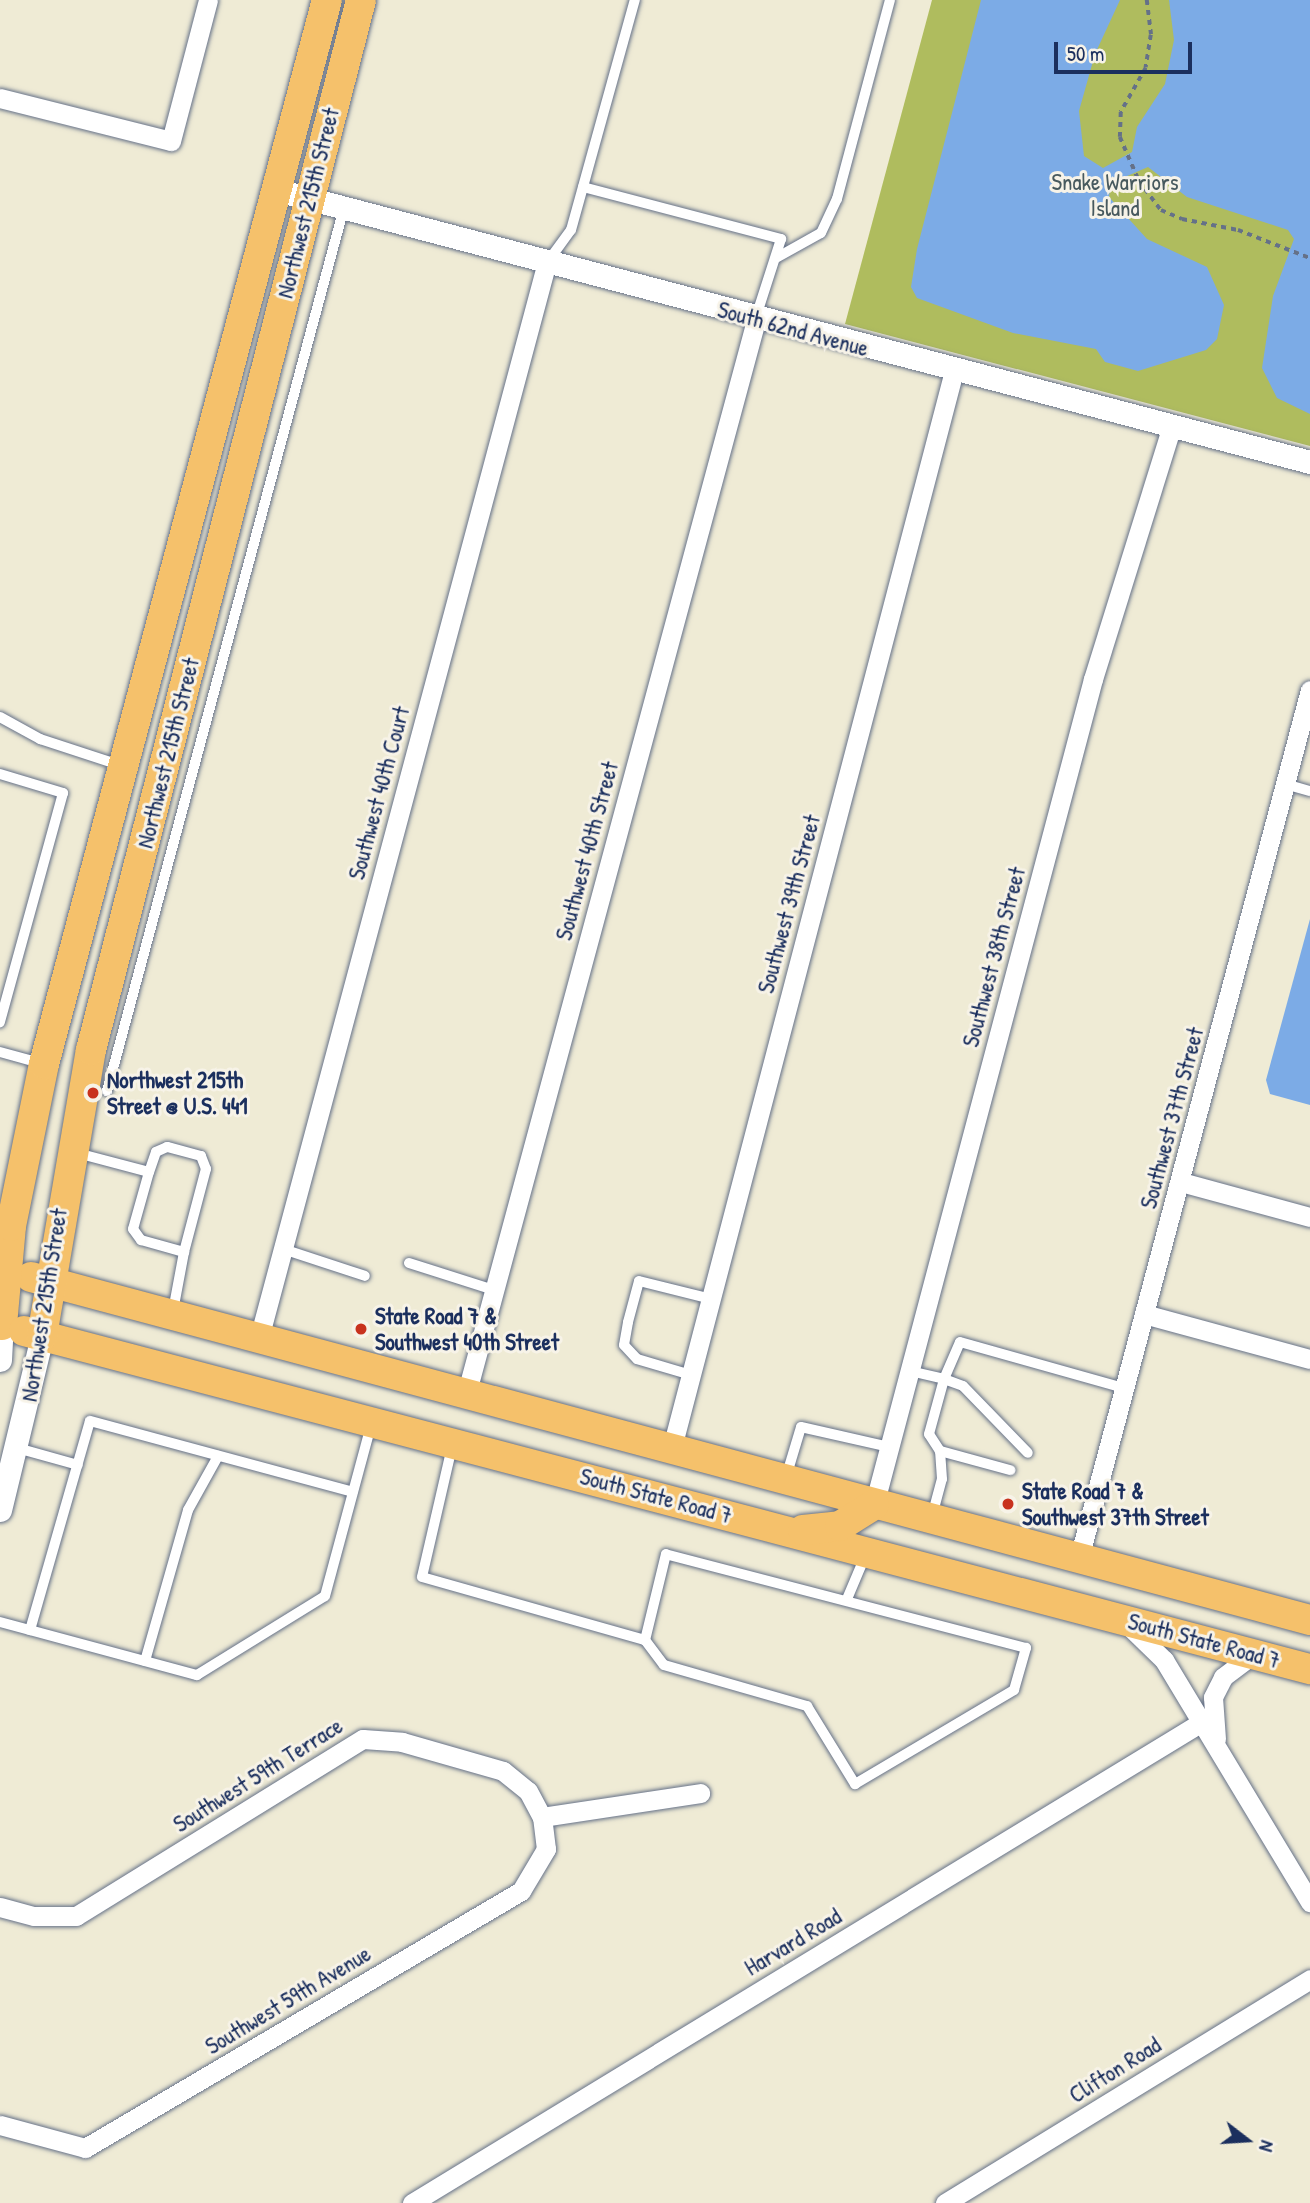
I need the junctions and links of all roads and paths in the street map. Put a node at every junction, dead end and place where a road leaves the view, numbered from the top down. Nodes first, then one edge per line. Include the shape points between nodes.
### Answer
1 (208, 0) edge
2 (327, 0) edge
3 (361, 0) edge
4 (890, 0) edge
5 (1147, 0) edge
6 (633, 1) edge
7 (0, 98) edge
8 (583, 187) junction
9 (277, 190) junction
10 (307, 198) junction
11 (344, 208) junction
12 (776, 258) junction
13 (1310, 258) edge
14 (547, 261) junction
15 (756, 320) junction
16 (954, 371) junction
17 (1172, 425) junction
18 (1310, 462) edge
19 (1310, 690) edge
20 (0, 717) edge
21 (122, 766) junction
22 (0, 774) edge
23 (1285, 785) junction
24 (1310, 791) edge
25 (110, 814) junction
26 (150, 825) junction
27 (1, 1018) edge
28 (0, 1052) edge
29 (44, 1064) junction
30 (107, 1091) dead end
31 (70, 1151) junction
32 (149, 1172) junction
33 (1181, 1182) junction
34 (1310, 1217) edge
35 (283, 1249) junction
36 (184, 1252) junction
37 (409, 1263) dead end
38 (4, 1270) edge
39 (365, 1276) dead end
40 (48, 1282) junction
41 (494, 1290) junction
42 (711, 1299) junction
43 (1144, 1314) junction
44 (172, 1315) junction
45 (1, 1324) edge
46 (42, 1336) junction
47 (259, 1338) junction
48 (1310, 1359) edge
49 (0, 1360) edge
50 (910, 1371) junction
51 (691, 1375) junction
52 (944, 1379) junction
53 (1124, 1388) junction
54 (466, 1395) junction
55 (372, 1422) junction
56 (453, 1443) junction
57 (889, 1447) junction
58 (17, 1448) junction
59 (671, 1451) junction
60 (940, 1451) junction
61 (1028, 1453) dead end
62 (218, 1455) junction
63 (78, 1465) junction
64 (1010, 1470) dead end
65 (784, 1481) junction
66 (353, 1492) junction
67 (874, 1505) junction
68 (0, 1510) edge
69 (943, 1523) junction
70 (789, 1531) junction
71 (867, 1551) junction
72 (1079, 1558) junction
73 (847, 1599) junction
74 (1120, 1619) junction
75 (1310, 1620) edge
76 (0, 1622) edge
77 (30, 1630) junction
78 (645, 1640) junction
79 (1254, 1654) junction
80 (145, 1661) junction
81 (1310, 1669) edge
82 (1200, 1723) junction
83 (1218, 1747) junction
84 (700, 1793) dead end
85 (542, 1817) junction
86 (1310, 1902) edge
87 (0, 1907) edge
88 (1310, 1979) edge
89 (0, 2125) edge
90 (412, 2203) edge
91 (946, 2203) edge

1 - 7 street via 171,141
2 - 9 main road, Northwest 215th Street
3 - 10 main road, Northwest 215th Street
4 - 12 lane via 837,199 821,233
5 - 13 path via 1151,35 1146,68 1121,112 1125,149 1136,174 1161,210
6 - 8 lane
8 - 12 lane via 781,239
8 - 14 lane via 571,230
9 - 10 street, South 62nd Avenue
9 - 21 main road, Northwest 215th Street
10 - 11 street, South 62nd Avenue
10 - 26 main road, Northwest 215th Street
11 - 14 street, South 62nd Avenue
11 - 30 lane
12 - 15 lane
14 - 15 street, South 62nd Avenue
14 - 35 street, Southwest 40th Court
15 - 16 street, South 62nd Avenue
15 - 41 street, Southwest 40th Street
16 - 17 street, South 62nd Avenue
16 - 42 street, Southwest 39th Street
17 - 18 street, South 62nd Avenue
17 - 50 street, Southwest 38th Street via 1093,679
19 - 23 street, Southwest 37th Street
20 - 21 lane via 40,739
21 - 25 main road, Northwest 215th Street
22 - 27 lane via 63,793
23 - 24 lane
23 - 33 street, Southwest 37th Street
25 - 26 main road
25 - 29 main road, Northwest 215th Street
26 - 31 main road, Northwest 215th Street
28 - 29 lane
29 - 38 main road, Northwest 215th Street
31 - 32 lane
31 - 40 main road, Northwest 215th Street
32 - 36 lane via 133,1229 141,1240
32 - 36 lane via 156,1152 167,1147 201,1156 206,1169
33 - 34 street
33 - 43 street, Southwest 37th Street
35 - 39 lane
35 - 47 street, Southwest 40th Court
36 - 44 lane
37 - 41 lane
38 - 40 main road, South State Road 7
38 - 45 main road, Northwest 215th Street
40 - 44 main road, South State Road 7
40 - 46 main road, Northwest 215th Street
41 - 54 street, Southwest 40th Street
42 - 51 street, Southwest 39th Street
42 - 51 lane via 639,1281 624,1345 636,1359
43 - 48 street
43 - 53 street, Southwest 37th Street
44 - 47 main road, South State Road 7
45 - 46 main road, South State Road 7
45 - 49 street, Northwest 215th Street
46 - 55 main road, South State Road 7
46 - 58 street, Northwest 215th Street
47 - 54 main road, South State Road 7
50 - 52 lane
50 - 57 street, Southwest 38th Street
51 - 59 street, Southwest 39th Street
52 - 53 lane via 960,1342
52 - 60 lane via 929,1434
52 - 61 lane via 963,1385
53 - 72 street, Southwest 37th Street
54 - 59 main road, South State Road 7
55 - 56 main road, South State Road 7
55 - 66 lane
56 - 70 main road, South State Road 7
56 - 78 lane via 422,1577
57 - 65 lane via 801,1427
57 - 67 street, Southwest 38th Street
58 - 63 lane
58 - 68 street, Northwest 215th Street
59 - 65 main road, South State Road 7
60 - 64 lane
60 - 69 lane
62 - 63 lane via 90,1421
62 - 66 lane
62 - 80 lane via 188,1510
63 - 77 lane
65 - 67 main road, South State Road 7
66 - 80 lane via 325,1596 197,1675
67 - 69 main road, South State Road 7
67 - 70 main road via 840,1526
69 - 71 main road via 901,1529
69 - 72 main road, South State Road 7
70 - 71 main road, South State Road 7
71 - 73 lane
71 - 74 main road, South State Road 7
72 - 75 main road, South State Road 7
73 - 78 lane via 666,1554
73 - 78 lane via 1026,1648 1014,1690 855,1784 807,1706 664,1665
74 - 79 main road, South State Road 7
74 - 82 street via 1164,1660
76 - 77 lane
77 - 80 lane
79 - 81 main road, South State Road 7
79 - 83 street via 1223,1676 1213,1697 1210,1719
82 - 83 street
82 - 90 street, Harvard Road
83 - 86 street
84 - 85 street
85 - 87 street, Southwest 59th Terrace via 528,1791 503,1771 402,1742 363,1739 76,1916 34,1916
85 - 89 street, Southwest 59th Avenue via 546,1849 522,1891 85,2148
88 - 91 street, Clifton Road

